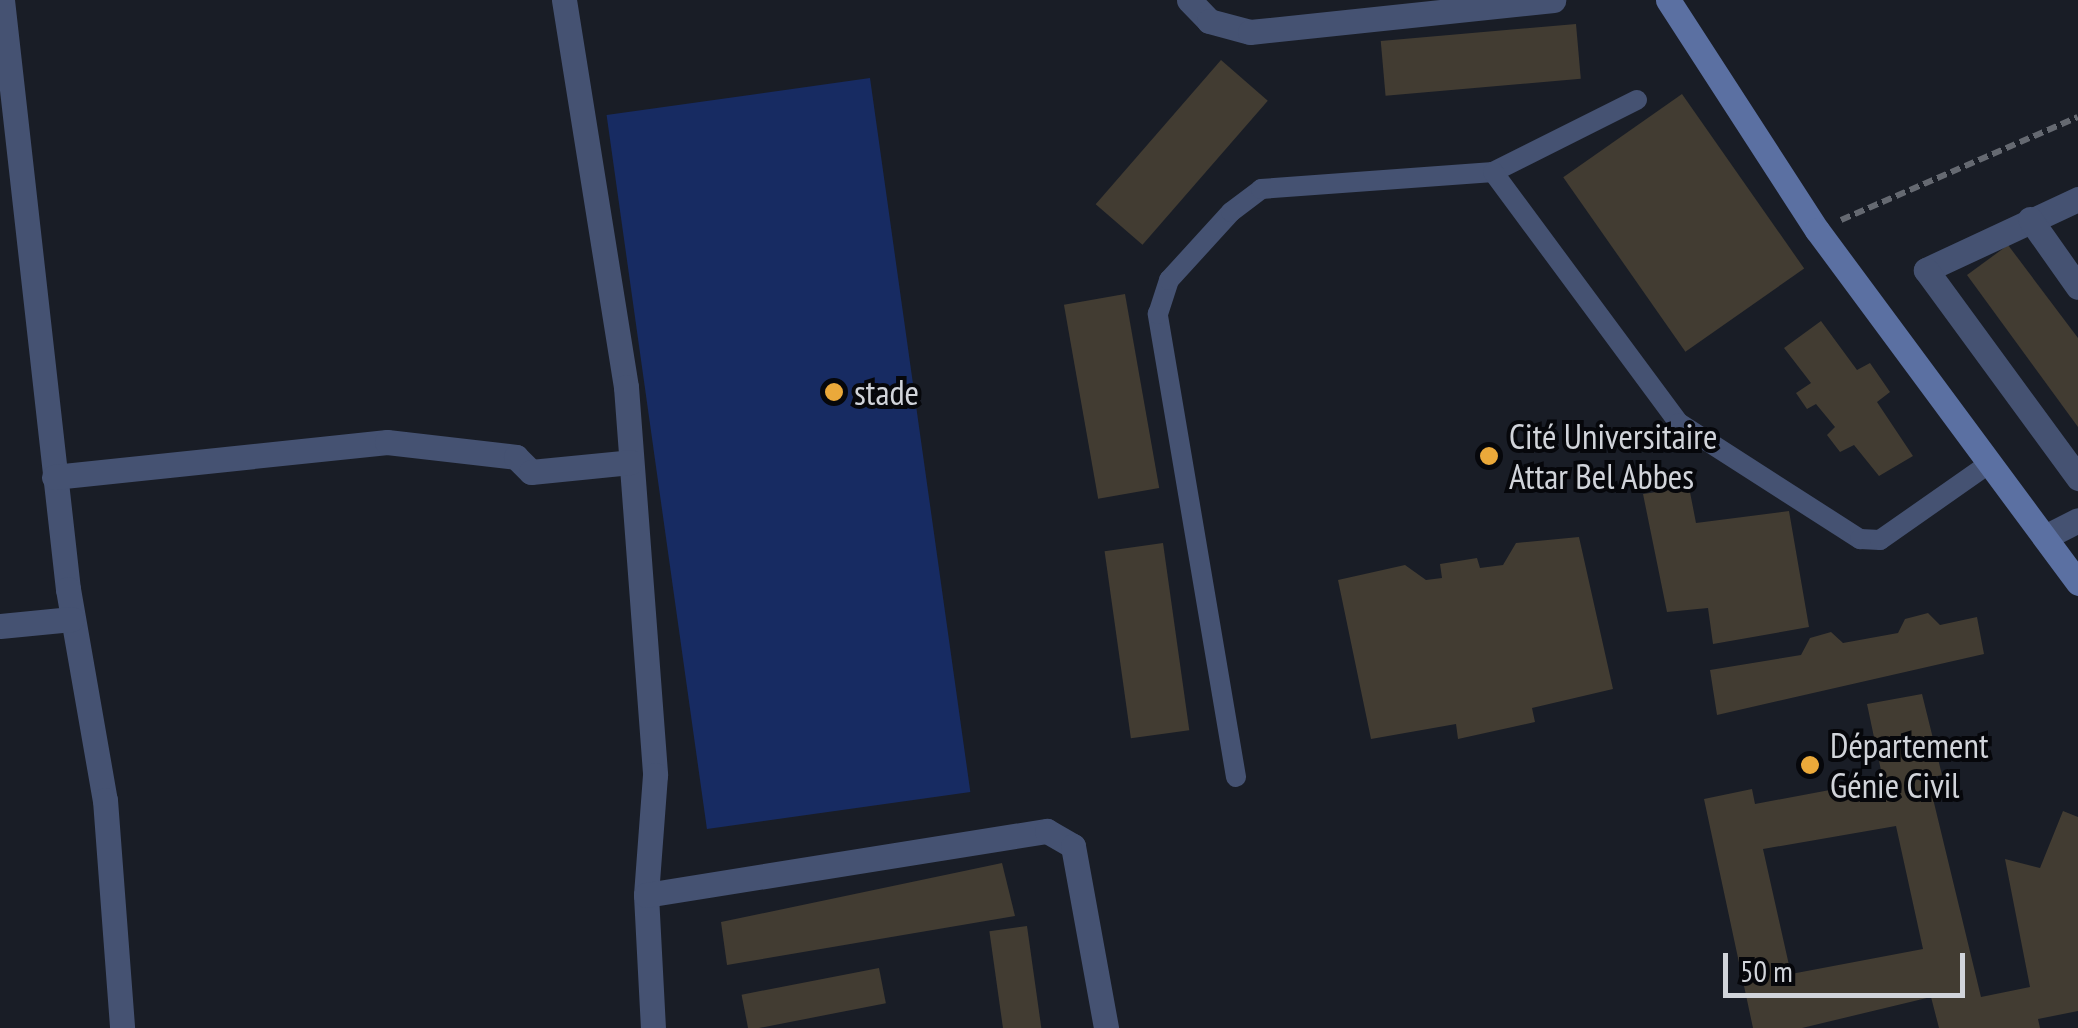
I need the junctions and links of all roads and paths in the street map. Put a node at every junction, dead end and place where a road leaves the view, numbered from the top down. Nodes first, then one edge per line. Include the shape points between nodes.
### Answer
1 (564, 0) edge
2 (1189, 0) edge
3 (1553, 0) edge
4 (1668, 0) edge
5 (1, 7) edge
6 (1637, 100) dead end
7 (2078, 117) edge
8 (1493, 172) junction
9 (2078, 199) edge
10 (2030, 219) junction
11 (1817, 230) junction
12 (2078, 287) edge
13 (631, 462) junction
14 (1990, 463) junction
15 (54, 476) junction
16 (2078, 478) edge
17 (2078, 520) edge
18 (2045, 537) junction
19 (2078, 582) edge
20 (72, 618) junction
21 (0, 626) edge
22 (1236, 777) dead end
23 (646, 895) junction
24 (122, 1028) edge
25 (653, 1028) edge
26 (1106, 1028) edge

1 - 13 street via 626,387
2 - 3 street via 1209,21 1250,32
4 - 11 street
5 - 15 street
6 - 8 lane
7 - 11 path
8 - 14 lane via 1680,423 1843,530 1880,540
8 - 22 lane via 1262,189 1231,212 1169,280 1158,314
9 - 10 street
10 - 12 street
10 - 16 street via 1926,270
11 - 14 street
13 - 15 street via 532,472 516,457 387,442
13 - 23 street via 655,775
14 - 18 street
15 - 20 street
17 - 18 street
18 - 19 street
20 - 21 street
20 - 24 street via 105,800
23 - 25 street
23 - 26 street via 1047,831 1073,846

